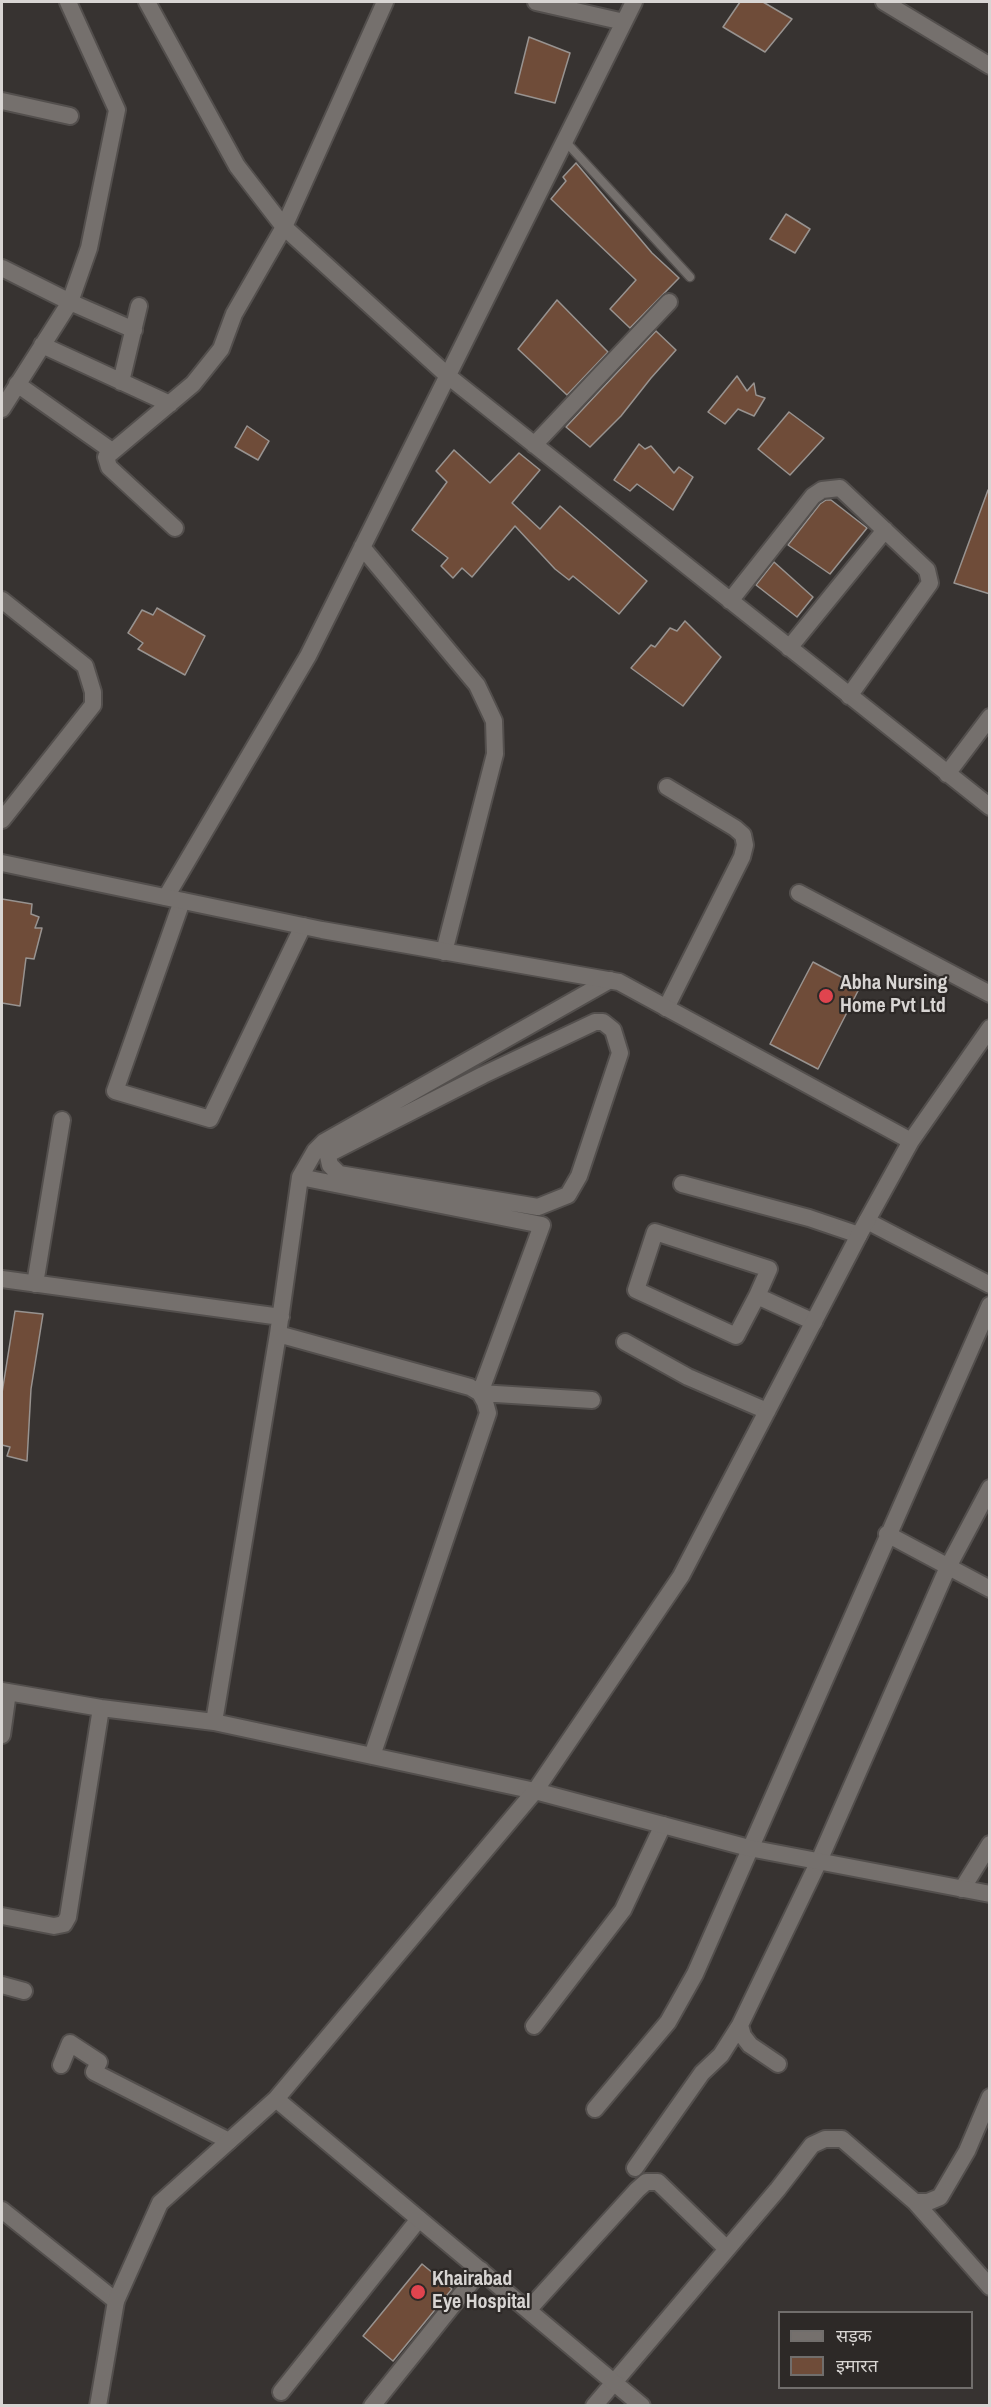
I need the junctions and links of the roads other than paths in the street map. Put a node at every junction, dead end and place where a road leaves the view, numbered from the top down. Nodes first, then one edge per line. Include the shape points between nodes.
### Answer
1 (68, 2) edge
2 (147, 2) edge
3 (385, 2) edge
4 (536, 2) edge
5 (634, 2) edge
6 (884, 2) edge
7 (624, 22) junction
8 (990, 66) edge
9 (2, 101) edge
10 (70, 116) dead end
11 (565, 141) junction
12 (284, 227) junction
13 (2, 268) edge
14 (690, 277) dead end
15 (70, 302) junction
16 (669, 302) dead end
17 (139, 306) dead end
18 (134, 330) junction
19 (42, 345) junction
20 (448, 376) junction
21 (121, 382) junction
22 (17, 384) junction
23 (170, 404) junction
24 (2, 409) edge
25 (534, 445) junction
26 (112, 451) junction
27 (175, 528) dead end
28 (885, 530) junction
29 (362, 547) junction
30 (2, 600) edge
31 (730, 601) junction
32 (789, 648) junction
33 (849, 696) junction
34 (990, 717) edge
35 (947, 774) junction
36 (667, 787) dead end
37 (990, 807) edge
38 (2, 820) edge
39 (2, 863) edge
40 (799, 893) dead end
41 (174, 899) junction
42 (303, 926) junction
43 (444, 952) junction
44 (610, 980) junction
45 (990, 994) edge
46 (666, 1008) junction
47 (990, 1028) edge
48 (453, 1070) junction
49 (460, 1088) junction
50 (62, 1120) dead end
51 (911, 1141) junction
52 (300, 1177) junction
53 (682, 1184) dead end
54 (863, 1228) junction
55 (2, 1279) edge
56 (35, 1284) junction
57 (990, 1285) edge
58 (757, 1296) junction
59 (990, 1305) edge
60 (281, 1317) junction
61 (814, 1322) junction
62 (278, 1334) junction
63 (626, 1342) dead end
64 (480, 1393) junction
65 (592, 1400) dead end
66 (767, 1411) junction
67 (990, 1488) edge
68 (887, 1534) junction
69 (948, 1567) junction
70 (990, 1589) edge
71 (5, 1692) edge
72 (101, 1708) junction
73 (214, 1722) junction
74 (2, 1736) edge
75 (372, 1756) junction
76 (535, 1791) junction
77 (663, 1825) junction
78 (990, 1844) edge
79 (749, 1848) junction
80 (819, 1861) junction
81 (962, 1889) junction
82 (990, 1894) edge
83 (2, 1916) edge
84 (2, 1985) edge
85 (24, 1991) dead end
86 (740, 2025) junction
87 (534, 2026) dead end
88 (778, 2064) dead end
89 (61, 2065) dead end
90 (990, 2097) edge
91 (276, 2099) junction
92 (595, 2109) dead end
93 (229, 2141) junction
94 (635, 2168) dead end
95 (915, 2202) junction
96 (2, 2210) edge
97 (419, 2219) junction
98 (727, 2249) junction
99 (481, 2271) junction
100 (990, 2287) edge
101 (116, 2301) junction
102 (528, 2310) junction
103 (614, 2381) junction
104 (281, 2392) dead end
105 (98, 2406) edge
106 (372, 2406) edge
107 (594, 2406) edge
108 (642, 2406) edge

1 - 15 street via 117,110 89,248
2 - 12 street via 237,166
3 - 12 street
4 - 7 street
5 - 7 street
6 - 8 street
7 - 11 street
9 - 10 street
11 - 14 lane
11 - 20 street
12 - 20 street
12 - 23 street via 234,314 221,349 193,384
13 - 15 street
15 - 18 street
15 - 19 street
16 - 25 street
17 - 18 street
18 - 21 street
19 - 21 street
19 - 22 street
20 - 25 street
20 - 29 street
21 - 23 street
22 - 24 street
22 - 26 street
23 - 26 street
25 - 31 street
26 - 27 street via 106,457 109,467
28 - 31 street via 840,488 822,490 813,495
28 - 32 street
28 - 33 street via 927,570 930,583
29 - 41 street via 308,656
29 - 43 street via 477,685 494,721 495,754
30 - 38 street via 85,666 93,692 93,705
31 - 32 street
32 - 33 street
33 - 35 street
34 - 35 street
35 - 37 street
36 - 46 street via 735,828 743,835 745,845
39 - 41 street
40 - 45 street
41 - 42 street
41 - 42 street via 115,1091 210,1119
42 - 43 street
43 - 44 street
44 - 46 street
44 - 48 street
46 - 51 street
47 - 51 street
48 - 49 street
48 - 52 street via 324,1142
49 - 49 street via 595,1022 603,1022 613,1030 620,1053 579,1176 568,1195 538,1207 339,1174 330,1165 328,1156 332,1152
50 - 56 street
51 - 54 street
52 - 60 street
52 - 64 street via 542,1226
53 - 54 street via 809,1218
54 - 57 street
54 - 61 street
55 - 56 street
56 - 60 street
58 - 58 street via 769,1269 655,1232 636,1290 736,1336
58 - 61 street
59 - 68 street
60 - 62 street
61 - 66 street
62 - 64 street
62 - 73 street
63 - 66 street via 688,1377
64 - 65 street
64 - 75 street via 488,1413
66 - 76 street via 681,1576
67 - 69 street
68 - 69 street
68 - 79 street
69 - 70 street
69 - 80 street
71 - 72 street
71 - 74 street
72 - 73 street
72 - 83 street via 68,1917 64,1924 54,1926
73 - 75 street
75 - 76 street
76 - 77 street
76 - 91 street
77 - 79 street
77 - 87 street via 623,1910
78 - 81 street
79 - 80 street
79 - 92 street via 695,1974 668,2022
80 - 81 street
80 - 86 street
81 - 82 street
84 - 85 street
86 - 88 street via 750,2045
86 - 94 street
89 - 93 street via 70,2043 99,2062 94,2072
90 - 95 street via 967,2151 940,2197
91 - 93 street
91 - 97 street
93 - 101 street via 160,2203
95 - 98 street via 842,2139 825,2139 812,2145
95 - 100 street
96 - 101 street
97 - 99 street
97 - 104 street
98 - 102 street via 658,2182 646,2182
98 - 103 street
99 - 102 street
99 - 106 street
101 - 105 street
102 - 103 street
103 - 107 street
103 - 108 street

